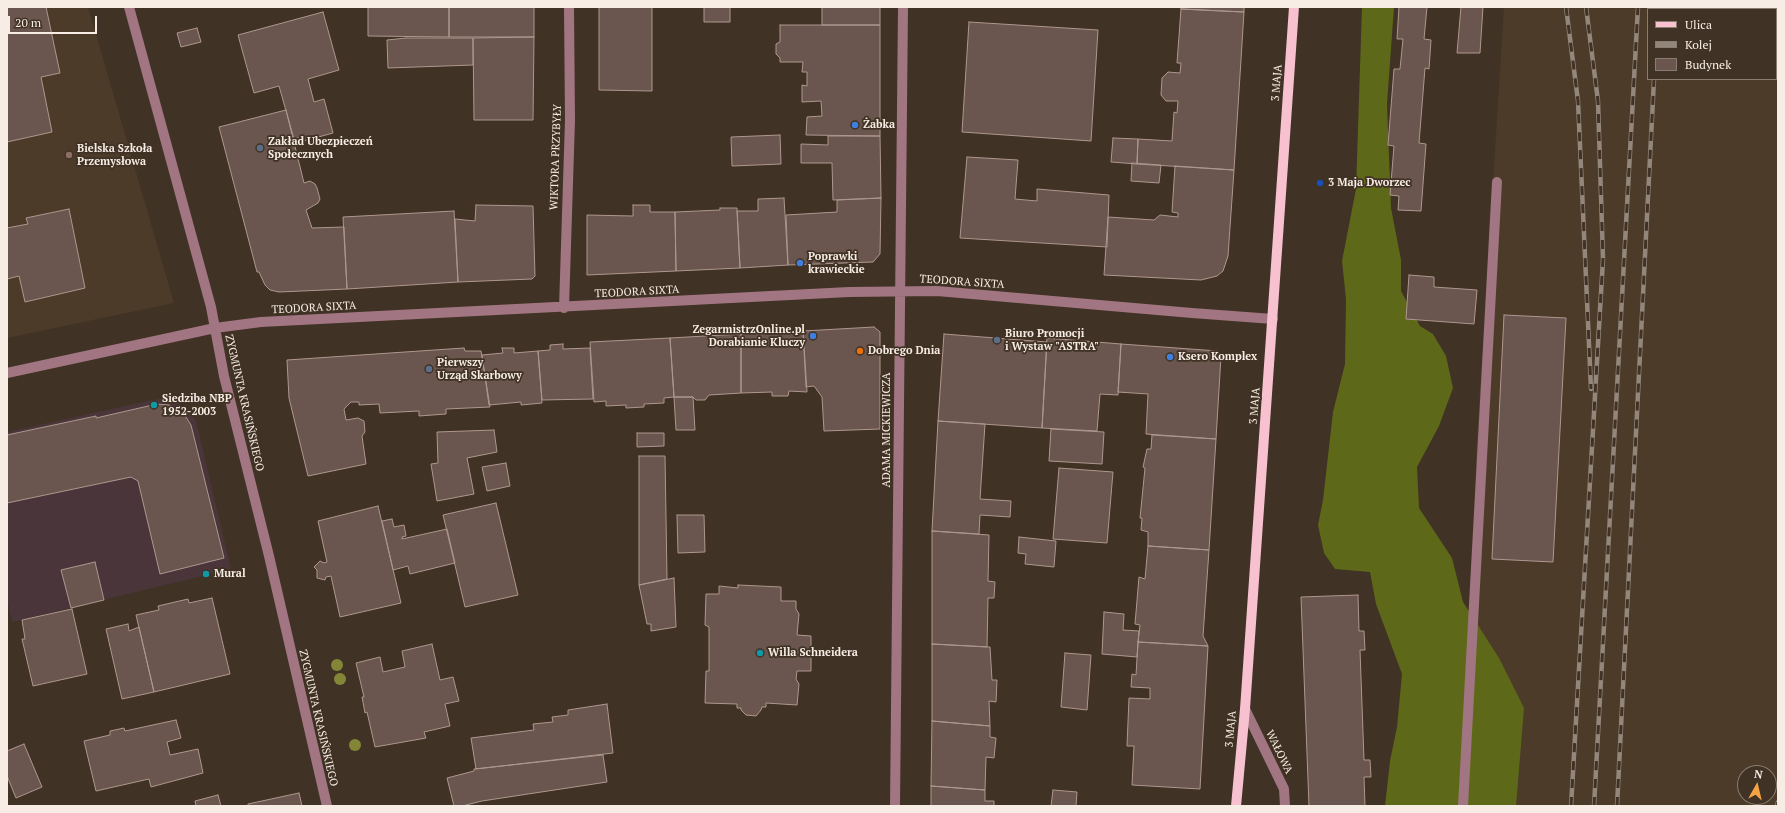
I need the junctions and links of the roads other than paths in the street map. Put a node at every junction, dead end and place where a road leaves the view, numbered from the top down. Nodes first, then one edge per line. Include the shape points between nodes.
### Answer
1 (129, 7) edge
2 (569, 7) edge
3 (903, 7) edge
4 (1294, 7) edge
5 (1498, 182) dead end
6 (900, 291) junction
7 (564, 308) junction
8 (1273, 319) junction
9 (215, 328) junction
10 (7, 373) edge
11 (1245, 709) junction
12 (327, 806) edge
13 (895, 806) edge
14 (1236, 806) edge
15 (1285, 806) edge
16 (1463, 806) edge

1 - 9 street, ZYGMUNTA KRASIŃSKIEGO
2 - 7 street, WIKTORA PRZYBYŁY via 570,120
3 - 6 street, ADAMA MICKIEWICZA
4 - 8 main road, 3 MAJA
5 - 16 street
6 - 7 street, TEODORA SIXTA
6 - 8 street, TEODORA SIXTA via 937,291
6 - 13 street, ADAMA MICKIEWICZA
7 - 9 street, TEODORA SIXTA via 287,321
8 - 11 main road, 3 MAJA
9 - 10 street, TEODORA SIXTA
9 - 12 street, ZYGMUNTA KRASIŃSKIEGO via 224,376
11 - 14 main road, 3 MAJA
11 - 15 street, WAŁOWA via 1284,789

